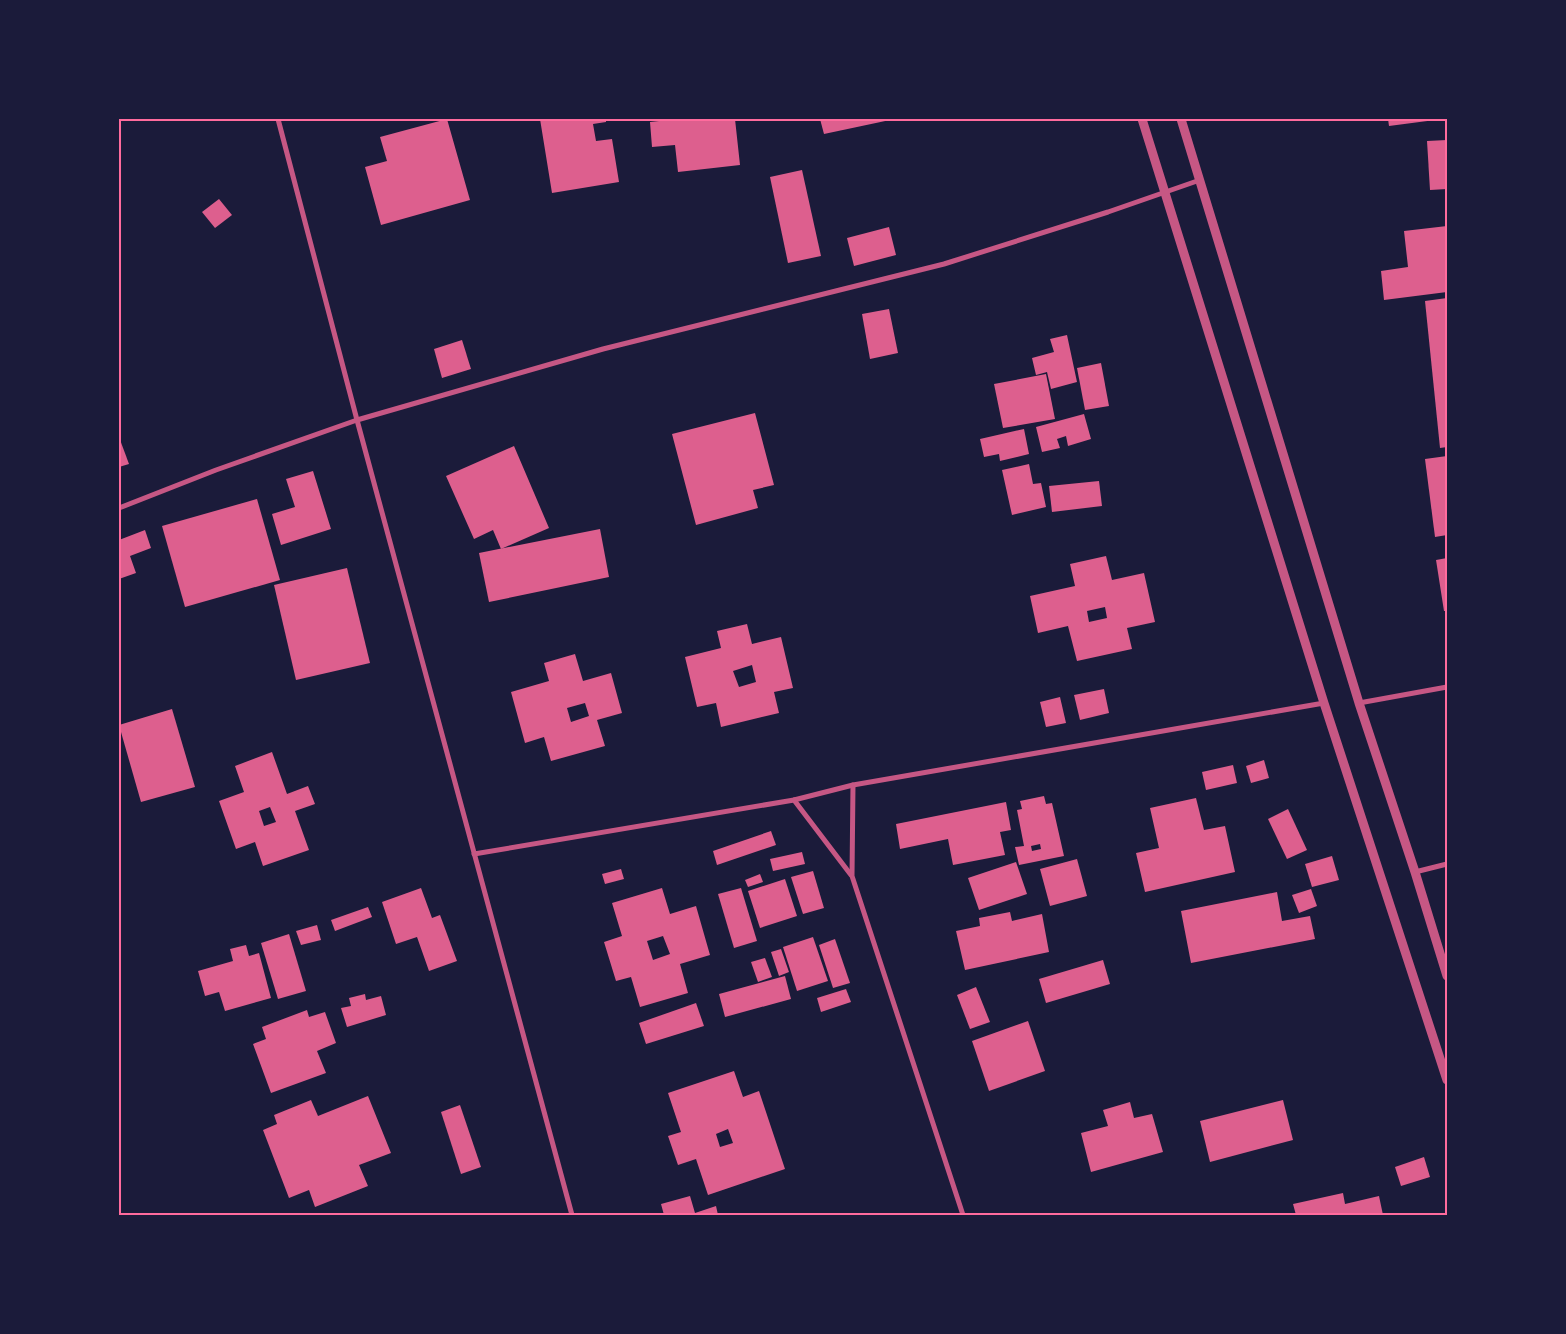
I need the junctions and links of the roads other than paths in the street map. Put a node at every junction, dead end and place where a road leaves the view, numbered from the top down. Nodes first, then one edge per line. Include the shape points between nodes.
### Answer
1 (278, 119) edge
2 (1142, 119) edge
3 (1181, 119) edge
4 (1200, 180) junction
5 (1164, 193) junction
6 (357, 420) junction
7 (119, 508) edge
8 (1447, 687) edge
9 (1324, 703) junction
10 (1359, 703) junction
11 (853, 785) junction
12 (794, 800) junction
13 (474, 854) junction
14 (1447, 864) edge
15 (1415, 872) junction
16 (852, 876) junction
17 (1447, 976) edge
18 (1447, 1080) edge
19 (572, 1215) edge
20 (963, 1215) edge

1 - 6 street
2 - 5 street
3 - 4 street
4 - 5 street
4 - 10 street
5 - 6 street via 944,264 603,349
5 - 9 street
6 - 7 street
6 - 13 street
8 - 10 street
9 - 11 street
9 - 18 street
10 - 15 street
11 - 12 street
11 - 16 street
12 - 13 street
12 - 16 street
13 - 19 street
14 - 15 street
15 - 17 street
16 - 20 street

